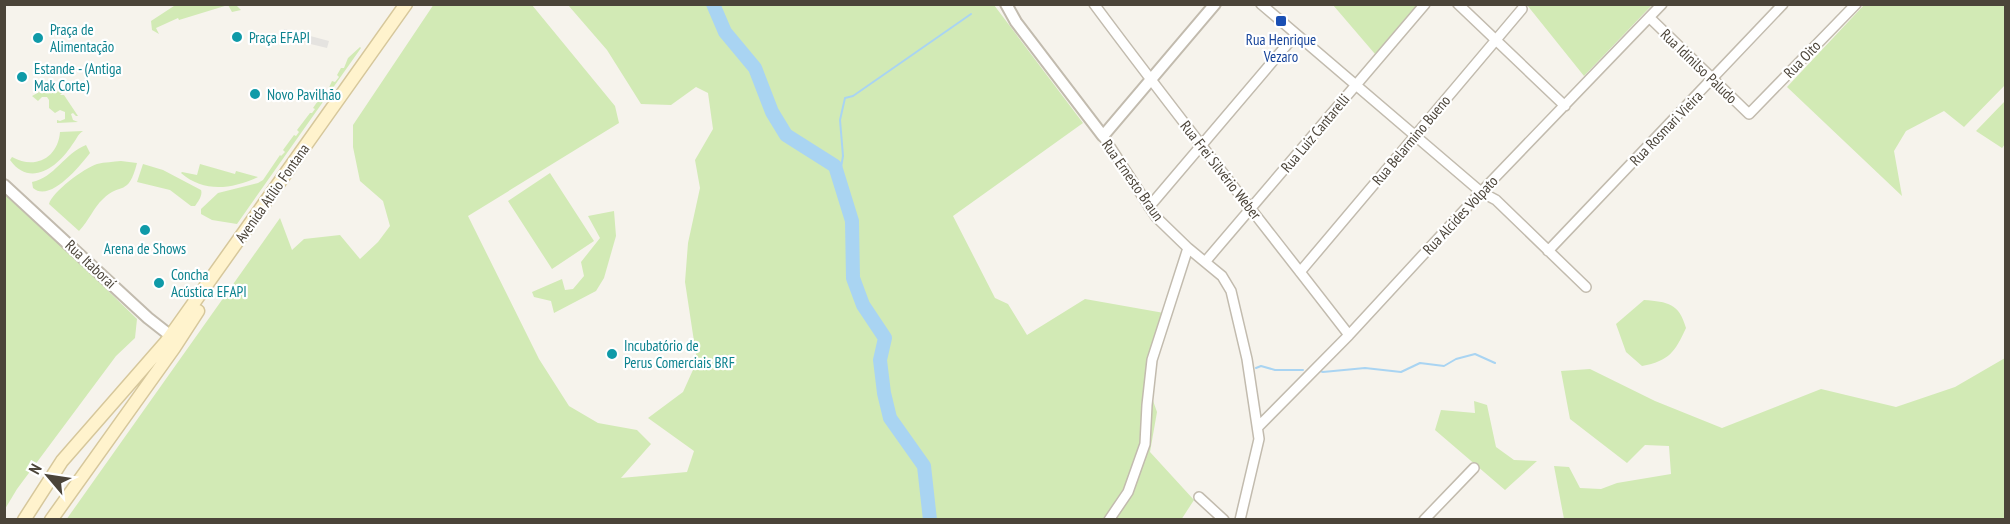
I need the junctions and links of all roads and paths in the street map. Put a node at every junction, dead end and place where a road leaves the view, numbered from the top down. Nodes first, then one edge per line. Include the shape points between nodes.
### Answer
1 (406, 4) edge
2 (416, 4) edge
3 (1006, 4) edge
4 (1094, 4) edge
5 (1215, 4) edge
6 (1261, 4) edge
7 (1425, 4) edge
8 (1458, 4) edge
9 (1662, 4) edge
10 (1783, 4) edge
11 (1856, 4) edge
12 (1522, 9) dead end
13 (1650, 18) junction
14 (1296, 34) junction
15 (1496, 40) junction
16 (1712, 79) junction
17 (1151, 81) junction
18 (1356, 85) junction
19 (1565, 106) junction
20 (1749, 114) joint
21 (1415, 135) junction
22 (1103, 136) junction
23 (1202, 144) junction
24 (4, 185) edge
25 (1481, 192) junction
26 (1149, 207) junction
27 (1251, 208) junction
28 (1188, 248) junction
29 (1548, 251) junction
30 (1205, 262) junction
31 (1300, 272) junction
32 (1586, 287) dead end
33 (1349, 335) junction
34 (174, 339) junction
35 (1258, 427) junction
36 (1474, 468) dead end
37 (1199, 498) dead end
38 (24, 519) edge
39 (51, 519) edge
40 (1109, 519) edge
41 (1224, 519) edge
42 (1240, 519) edge
43 (1424, 519) edge

1 - 34 main road, Avenida Atílio Fontana
2 - 34 main road, Avenida Atílio Fontana
3 - 22 street, Rua Ernesto Braun
4 - 17 street, Rua Frei Silvério Weber
5 - 17 street
6 - 14 street
7 - 18 street, Rua Luiz Cantarelli
8 - 15 street
9 - 13 street, Rua Alcides Volpato
10 - 16 street, Rua Rosmari Vieira
11 - 20 street, Rua Oito
12 - 15 street, Rua Belarmino Bueno
13 - 16 street, Rua Idinilso Paludo
13 - 19 street, Rua Alcides Volpato
14 - 18 street
14 - 23 street
15 - 19 street
15 - 21 street, Rua Belarmino Bueno
16 - 20 street, Rua Idinilso Paludo
16 - 29 street, Rua Rosmari Vieira
17 - 22 street
17 - 23 street, Rua Frei Silvério Weber
18 - 21 street
18 - 27 street, Rua Luiz Cantarelli
19 - 25 street, Rua Alcides Volpato
21 - 25 street
21 - 31 street, Rua Belarmino Bueno
22 - 26 street, Rua Ernesto Braun
23 - 26 street
23 - 27 street, Rua Frei Silvério Weber
24 - 34 street, Rua Itaboraí
25 - 29 street via 1496,200
25 - 33 street, Rua Alcides Volpato
26 - 28 street, Rua Ernesto Braun
27 - 30 street, Rua Luiz Cantarelli
27 - 31 street, Rua Frei Silvério Weber
28 - 30 street, Rua Ernesto Braun
28 - 40 street via 1152,360 1145,444 1131,485
29 - 32 street
30 - 35 street, Rua Ernesto Braun via 1222,276 1234,298
31 - 33 street, Rua Frei Silvério Weber
33 - 35 street, Rua Alcides Volpato
34 - 38 main road, Avenida Atílio Fontana via 62,461
34 - 39 main road, Avenida Atílio Fontana
35 - 42 street, Rua Ernesto Braun via 1259,439
36 - 43 street
37 - 41 street

